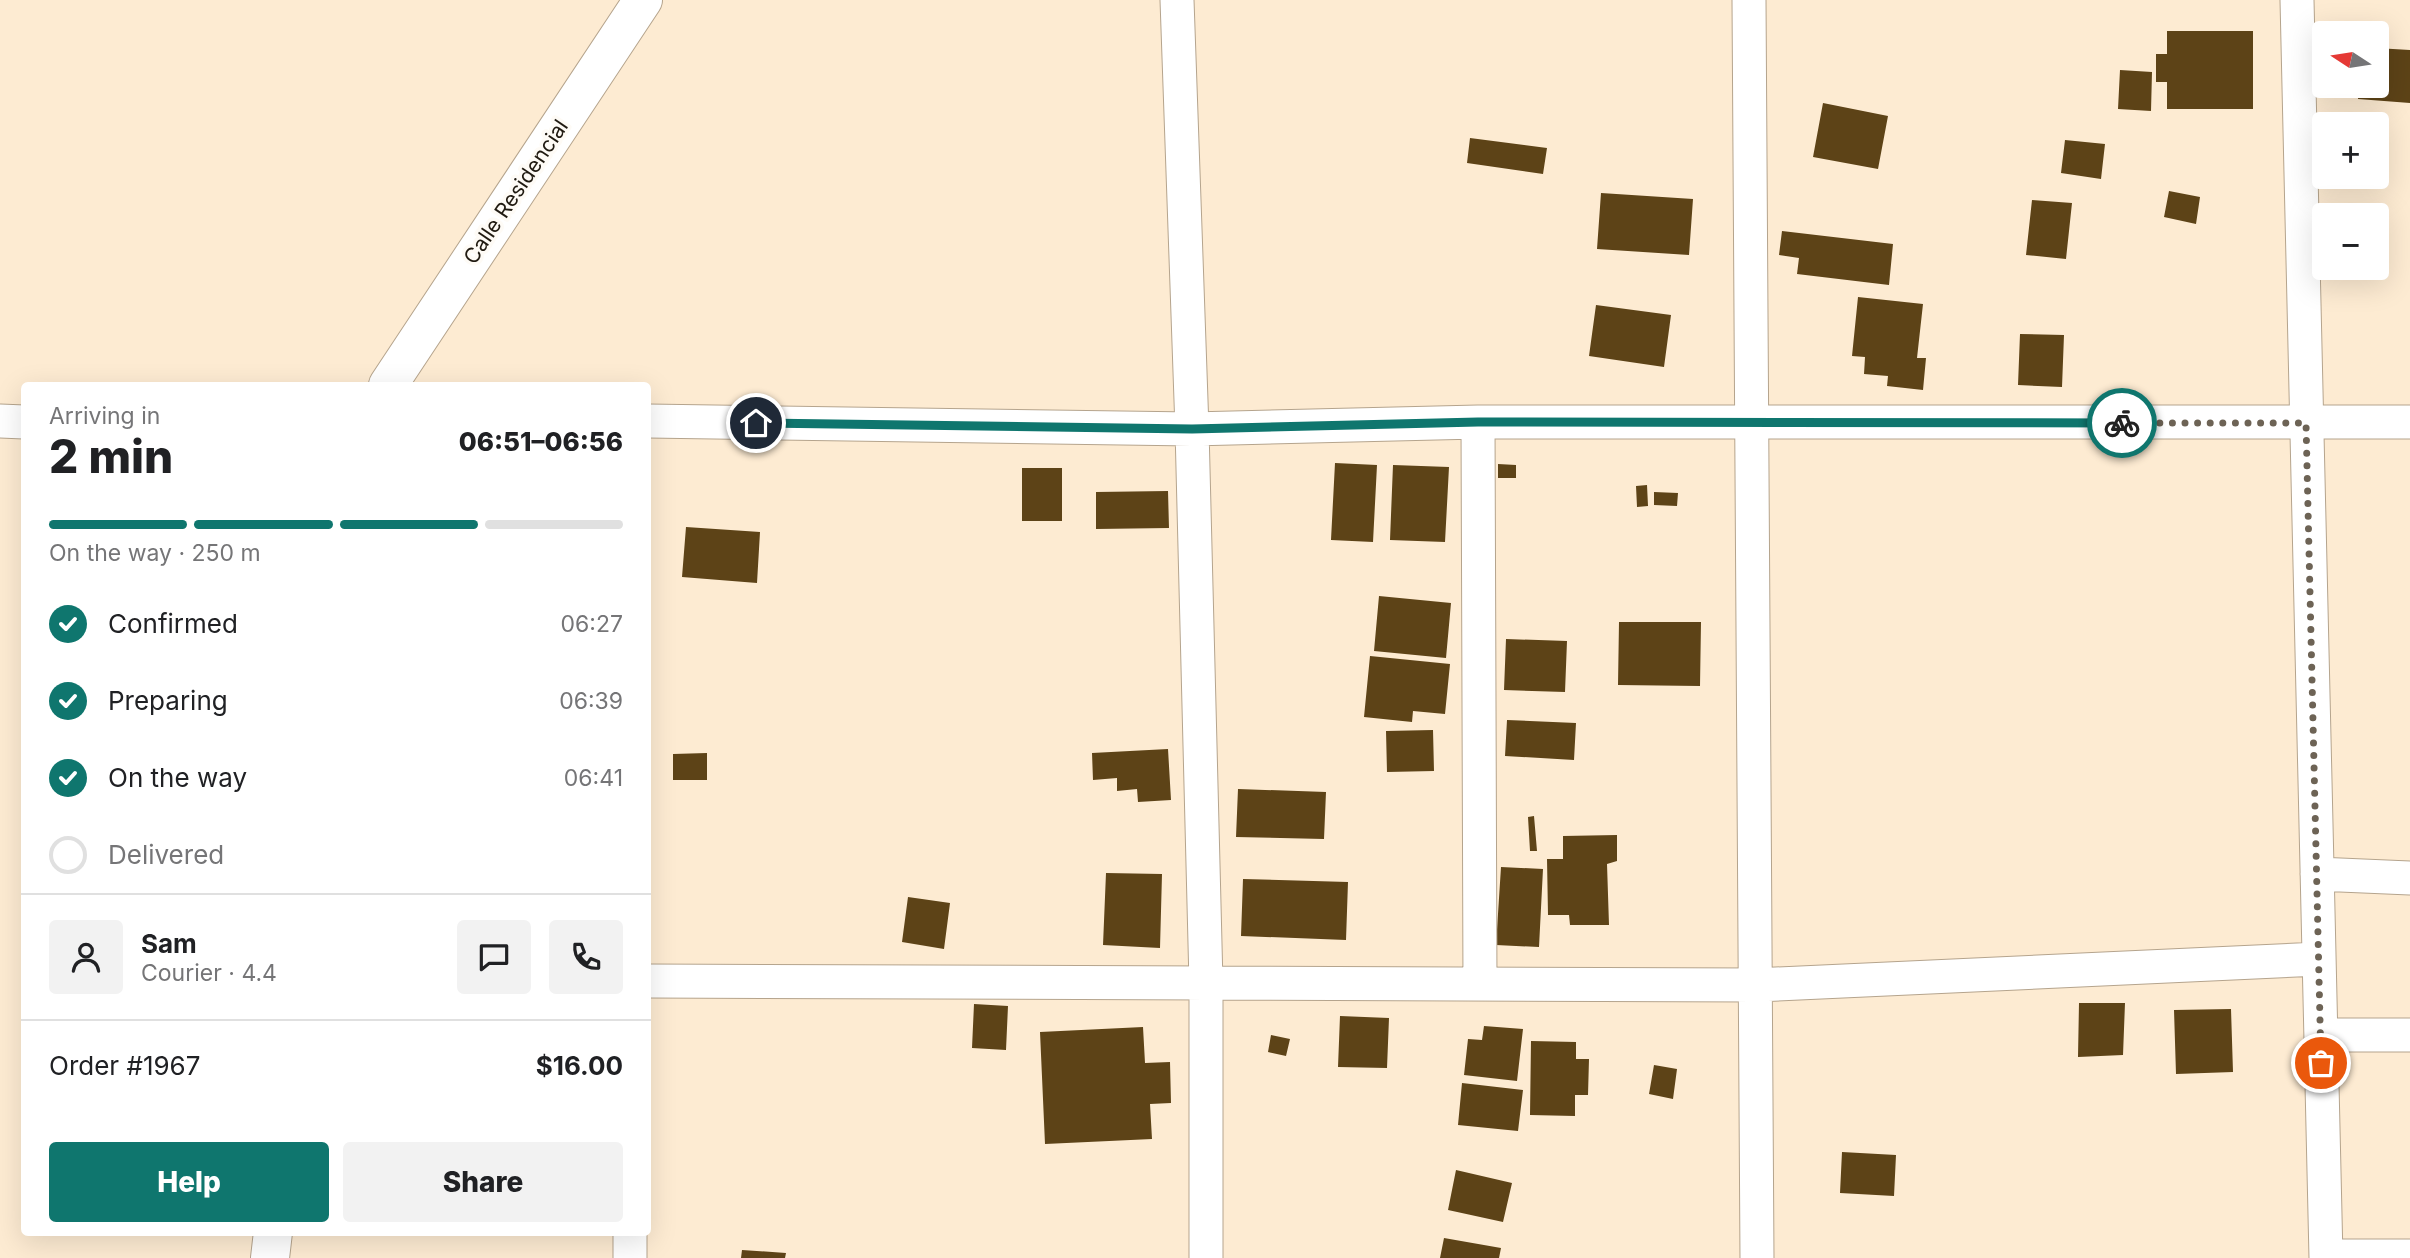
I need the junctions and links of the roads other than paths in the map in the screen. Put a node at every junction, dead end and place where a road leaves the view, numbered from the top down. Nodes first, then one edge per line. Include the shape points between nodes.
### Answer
1 (643, 0) edge
2 (1177, 0) edge
3 (1749, 0) edge
4 (2297, 0) edge
5 (390, 382) edge
6 (0, 421) edge
7 (651, 421) edge
8 (21, 422) edge
9 (1478, 422) junction
10 (1752, 422) junction
11 (2410, 422) edge
12 (2306, 423) junction
13 (1192, 429) junction
14 (2316, 874) junction
15 (2410, 878) edge
16 (2319, 959) junction
17 (651, 981) edge
18 (1206, 983) junction
19 (1480, 984) junction
20 (1756, 985) junction
21 (2321, 1035) junction
22 (2410, 1035) edge
23 (273, 1236) edge
24 (630, 1236) edge
25 (2410, 1256) edge
26 (2326, 1257) edge
27 (270, 1258) edge
28 (630, 1258) edge
29 (1206, 1258) edge
30 (1757, 1258) edge

1 - 5 main road, Calle Residencial
2 - 13 street
3 - 10 street
4 - 12 street
6 - 8 street
7 - 13 street
9 - 10 street
9 - 13 street
9 - 19 street
10 - 12 street
10 - 20 street
11 - 12 street
12 - 14 street
13 - 18 street
14 - 15 street
14 - 16 street
16 - 20 street
16 - 21 street
17 - 18 street
18 - 19 street
18 - 29 street
19 - 20 street
20 - 30 street
21 - 22 street
21 - 26 street
23 - 27 main road
24 - 28 street
25 - 26 street

